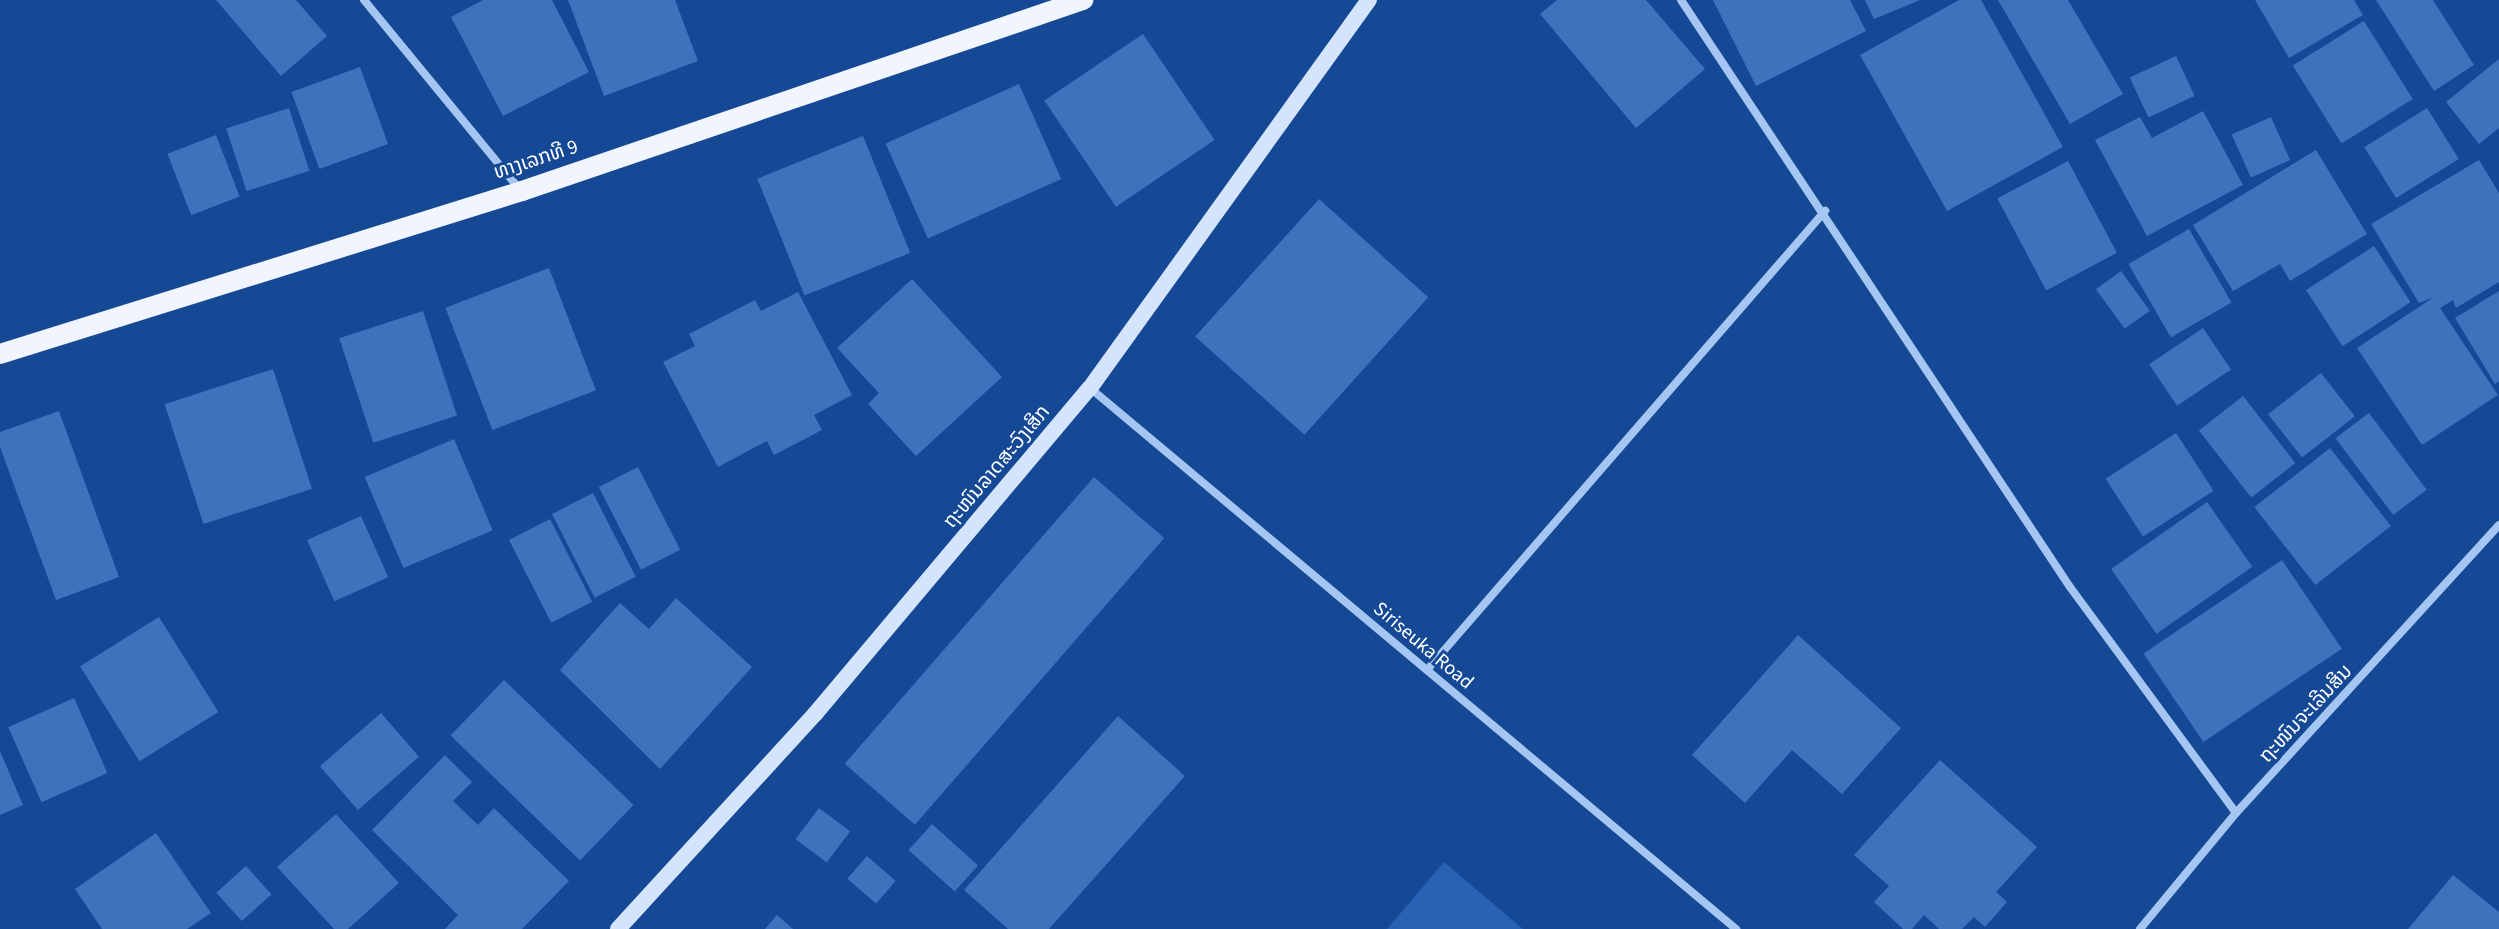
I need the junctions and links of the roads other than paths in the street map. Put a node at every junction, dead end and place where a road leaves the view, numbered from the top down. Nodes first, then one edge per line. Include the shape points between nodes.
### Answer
1 (364, 0) edge
2 (1083, 0) edge
3 (1369, 0) edge
4 (1681, 0) edge
5 (522, 191) junction
6 (1825, 211) junction
7 (0, 354) edge
8 (1090, 388) junction
9 (2499, 525) edge
10 (1427, 670) junction
11 (2236, 813) junction
12 (618, 929) edge
13 (1736, 929) edge
14 (2140, 929) edge

1 - 5 street
2 - 5 main road, ທາງເລກທີ 9
3 - 8 street, ຖະໜົນລາດສະວົງເສິກ
4 - 6 street via 1702,39
5 - 7 main road, ທາງເລກທີ 9
6 - 10 street
6 - 11 street via 2070,587
8 - 10 street, Siriseuka Road
8 - 12 street, ຖະໜົນລາດສະວົງເສິກ via 815,714
9 - 11 street, ຖະໜົນຈະເລີນສິນ
10 - 13 street, Siriseuka Road
11 - 14 street, ຖະໜົນຈະເລີນສິນ

